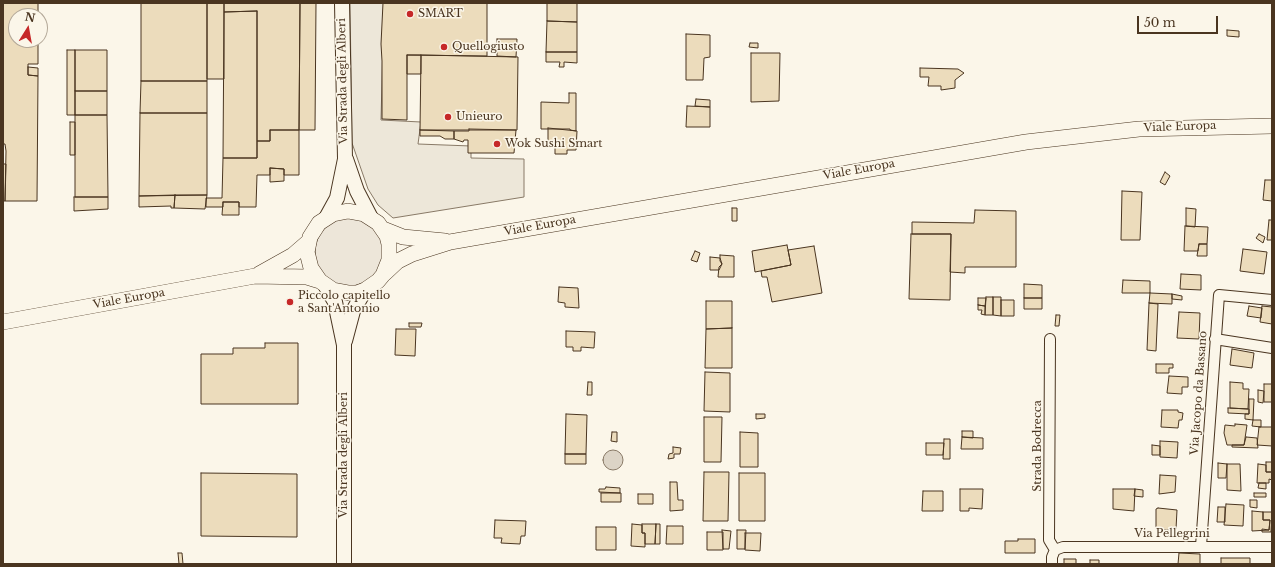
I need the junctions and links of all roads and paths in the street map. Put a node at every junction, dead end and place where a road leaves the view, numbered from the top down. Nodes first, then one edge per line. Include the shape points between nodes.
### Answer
1 (342, 3) edge
2 (1272, 126) edge
3 (346, 159) junction
4 (326, 218) junction
5 (372, 218) junction
6 (383, 229) junction
7 (308, 242) junction
8 (450, 242) junction
9 (383, 275) junction
10 (255, 276) junction
11 (323, 284) junction
12 (365, 290) junction
13 (1272, 300) edge
14 (3, 322) edge
15 (1050, 339) dead end
16 (1215, 339) junction
17 (344, 345) junction
18 (1272, 348) edge
19 (1201, 546) junction
20 (1272, 547) edge
21 (1055, 550) junction
22 (344, 564) edge
23 (1052, 564) edge

1 - 3 main road, Via Strada degli Alberi
2 - 8 main road, Viale Europa via 1139,129 1026,142
3 - 4 main road, Via Strada degli Alberi via 337,198
3 - 5 main road, Via Strada degli Alberi via 357,191
4 - 5 main road, Viale Europa via 348,211
4 - 7 main road, Viale Europa via 314,230
5 - 6 main road, Viale Europa
6 - 8 main road, Viale Europa via 403,237
6 - 9 main road, Viale Europa via 390,252
7 - 10 main road, Viale Europa via 282,262
7 - 11 main road via 308,260
8 - 9 main road, Viale Europa via 412,254 398,261
9 - 12 main road, Viale Europa
10 - 11 main road, Viale Europa via 307,277
10 - 14 main road, Viale Europa
11 - 12 main road, Viale Europa via 337,292
11 - 17 main road, Via Strada degli Alberi via 335,302
12 - 17 main road, Via Strada degli Alberi via 353,311
13 - 16 street, Via Jacopo da Bassano via 1219,295
15 - 21 street, Strada Bodrecca via 1049,540
16 - 18 street
16 - 19 street, Via Jacopo da Bassano
17 - 22 main road, Via Strada degli Alberi
19 - 20 street, Via Pellegrini
19 - 21 street, Via Pellegrini via 1073,546
21 - 23 street

